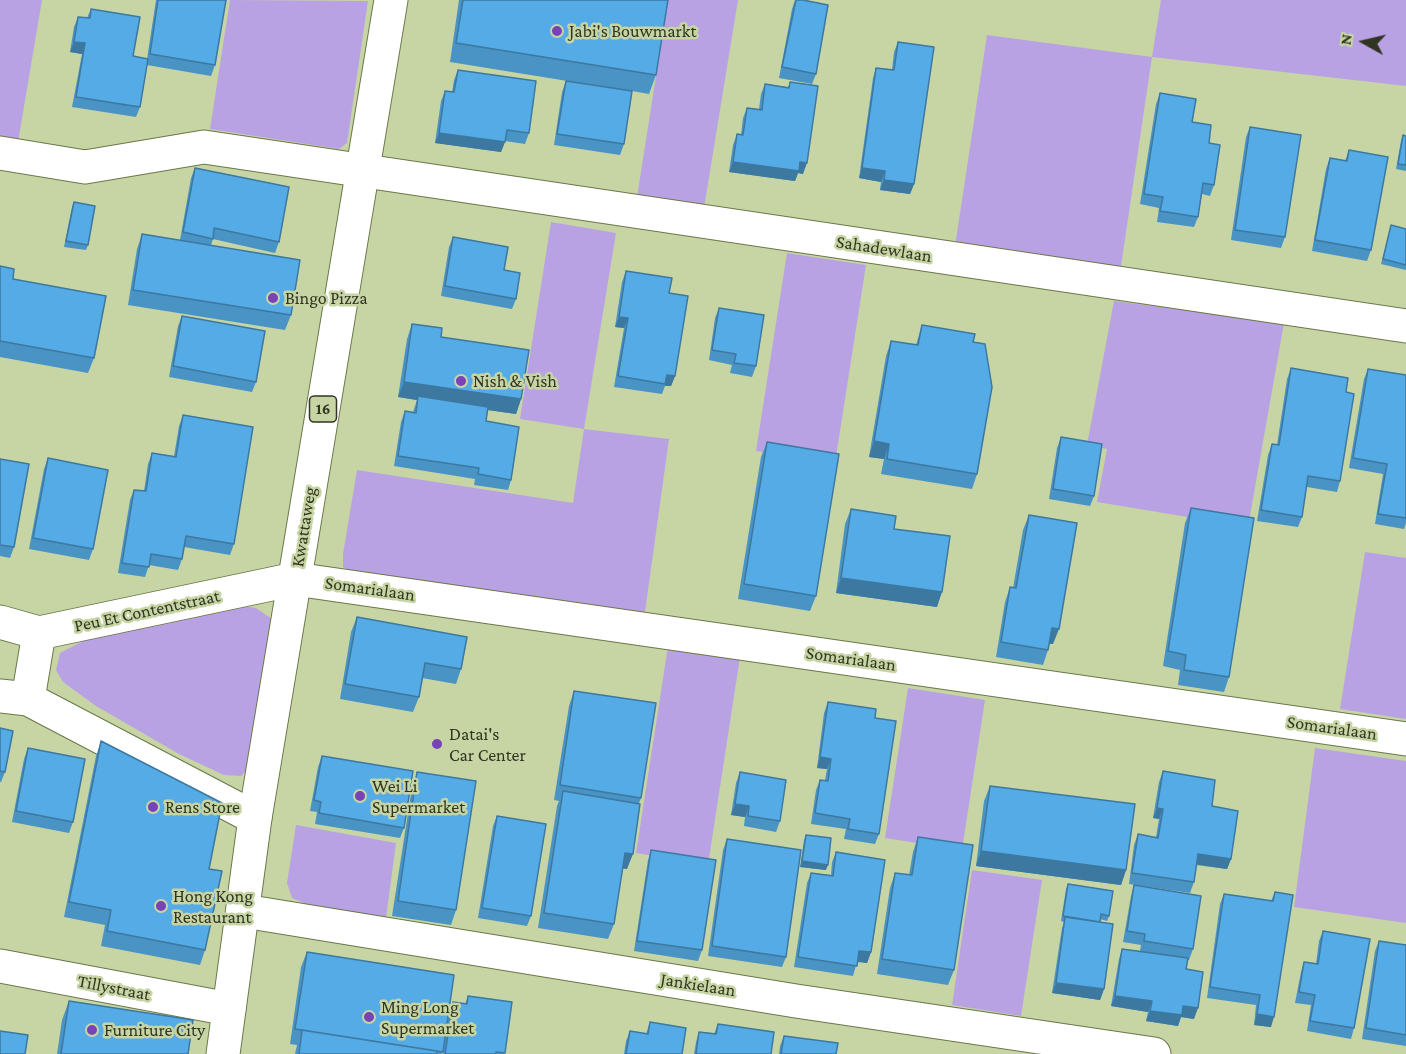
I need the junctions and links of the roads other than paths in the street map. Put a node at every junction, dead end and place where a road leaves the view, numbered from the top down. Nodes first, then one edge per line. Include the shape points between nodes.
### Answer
1 (391, 0) edge
2 (0, 153) edge
3 (363, 170) junction
4 (1406, 326) edge
5 (295, 579) junction
6 (0, 622) edge
7 (39, 633) junction
8 (14, 697) edge
9 (1406, 739) edge
10 (255, 818) junction
11 (243, 911) junction
12 (0, 966) edge
13 (229, 1009) junction
14 (223, 1054) edge
15 (1154, 1054) edge

1 - 3 street, Kwattaweg / 16
2 - 3 street, Sahadewlaan via 85,167 204,147
3 - 4 street, Sahadewlaan
3 - 5 street, Kwattaweg / 16
5 - 7 street, Peu Et Contentstraat
5 - 9 street, Somarialaan
5 - 10 street, Kwattaweg / 16
6 - 7 street, Peu Et Contentstraat
7 - 8 street
8 - 10 street
10 - 11 street, Kwattaweg / 16
11 - 13 street, Kwattaweg / 16
11 - 15 street, Jankielaan via 784,999
12 - 13 street, Tillystraat
13 - 14 street, Kwattaweg / 16

